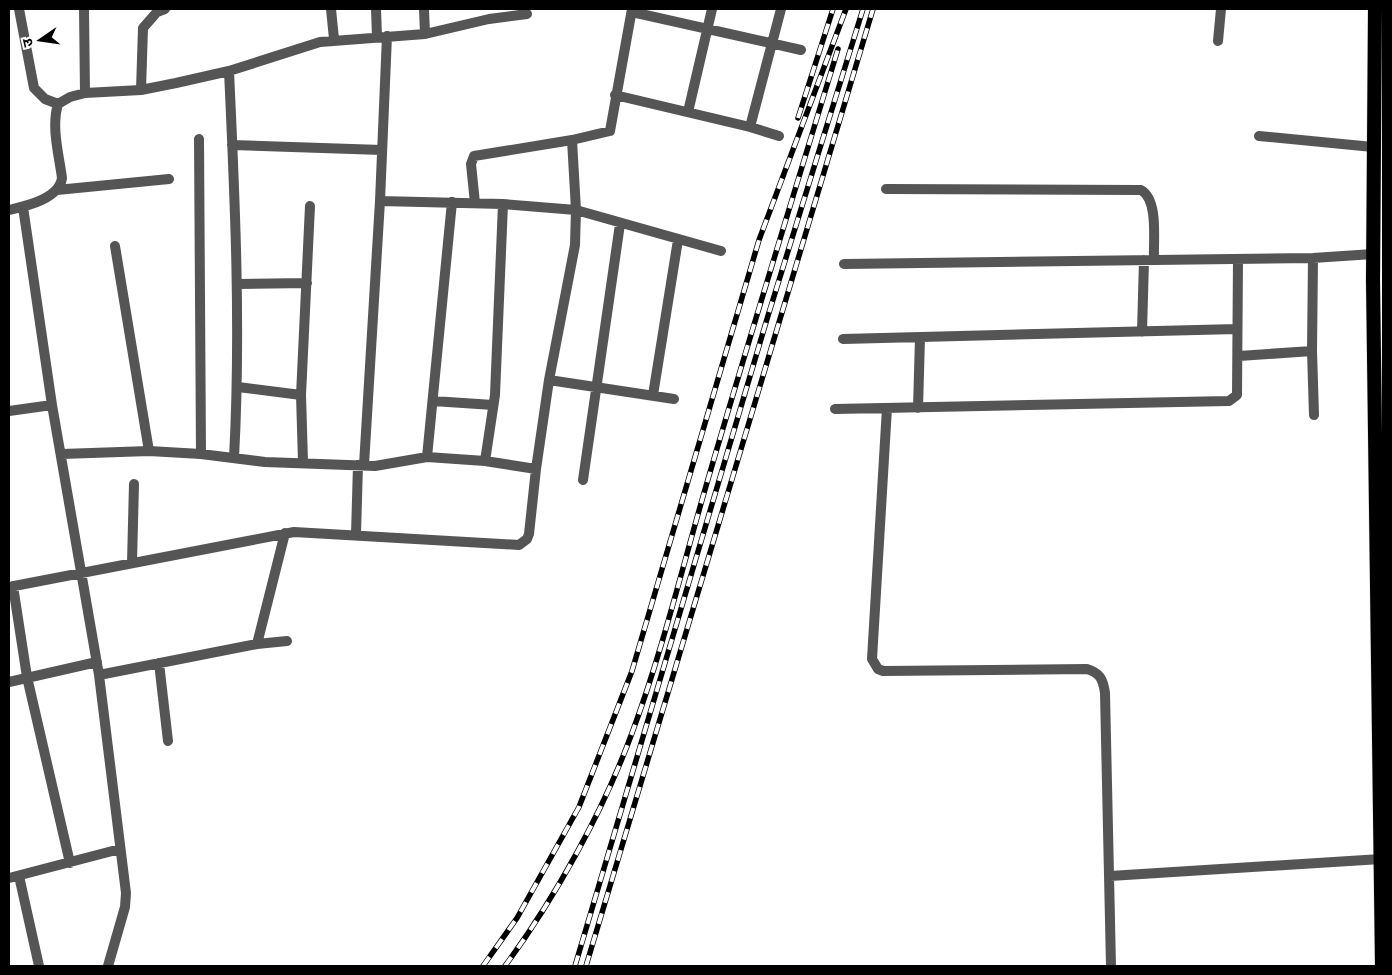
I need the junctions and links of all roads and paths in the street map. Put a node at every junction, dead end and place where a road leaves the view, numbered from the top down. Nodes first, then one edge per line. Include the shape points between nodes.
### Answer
1 (20, 9) edge
2 (84, 9) edge
3 (164, 9) edge
4 (331, 9) edge
5 (376, 9) edge
6 (424, 9) edge
7 (712, 9) edge
8 (781, 9) edge
9 (1221, 9) edge
10 (1375, 9) edge
11 (632, 10) edge
12 (527, 14) dead end
13 (707, 28) junction
14 (425, 34) junction
15 (382, 37) junction
16 (334, 39) junction
17 (1218, 41) dead end
18 (771, 43) junction
19 (801, 50) dead end
20 (229, 71) junction
21 (141, 90) junction
22 (85, 93) junction
23 (615, 95) junction
24 (58, 104) junction
25 (688, 112) junction
26 (750, 127) junction
27 (778, 136) dead end
28 (1259, 136) dead end
29 (199, 139) dead end
30 (572, 140) junction
31 (232, 145) junction
32 (1373, 147) junction
33 (382, 150) junction
34 (169, 179) dead end
35 (886, 189) dead end
36 (57, 190) junction
37 (380, 201) junction
38 (452, 202) junction
39 (476, 203) junction
40 (503, 204) junction
41 (310, 206) dead end
42 (23, 207) junction
43 (9, 210) edge
44 (576, 210) junction
45 (620, 224) junction
46 (678, 240) junction
47 (115, 246) dead end
48 (721, 251) dead end
49 (1373, 254) junction
50 (1314, 258) junction
51 (1238, 259) junction
52 (1149, 260) junction
53 (844, 264) dead end
54 (307, 283) junction
55 (238, 284) junction
56 (1237, 329) junction
57 (1142, 332) junction
58 (920, 338) junction
59 (843, 339) dead end
60 (1312, 351) junction
61 (1239, 356) junction
62 (549, 380) junction
63 (238, 387) junction
64 (597, 388) junction
65 (302, 395) junction
66 (653, 395) junction
67 (674, 399) dead end
68 (433, 401) junction
69 (52, 405) junction
70 (493, 405) junction
71 (887, 408) junction
72 (918, 408) junction
73 (835, 410) dead end
74 (9, 411) edge
75 (1314, 415) dead end
76 (149, 452) junction
77 (62, 454) junction
78 (201, 454) junction
79 (234, 458) junction
80 (427, 458) junction
81 (485, 461) junction
82 (303, 462) junction
83 (361, 465) junction
84 (536, 469) junction
85 (583, 480) dead end
86 (134, 484) dead end
87 (286, 533) junction
88 (356, 534) junction
89 (132, 563) junction
90 (80, 572) junction
91 (11, 586) edge
92 (287, 641) dead end
93 (257, 644) junction
94 (97, 662) junction
95 (159, 663) junction
96 (100, 674) junction
97 (26, 677) junction
98 (9, 682) edge
99 (1378, 690) junction
100 (1383, 704) edge
101 (168, 741) dead end
102 (120, 849) junction
103 (1381, 859) junction
104 (70, 863) junction
105 (1110, 876) junction
106 (14, 877) edge
107 (39, 966) edge
108 (108, 966) edge
109 (1111, 966) edge
110 (1382, 966) edge

1 - 24 street via 34,88 45,99
2 - 22 street
3 - 21 street via 143,28
4 - 16 street
5 - 15 street
6 - 14 street
7 - 13 street
8 - 18 street
9 - 17 street
10 - 32 highway
11 - 13 street
11 - 23 street
12 - 14 street
13 - 18 street
13 - 25 street
14 - 15 street
15 - 16 street
15 - 33 street
16 - 20 street
18 - 19 street
18 - 26 street
20 - 21 street
20 - 31 street
21 - 22 street
22 - 24 street
23 - 25 street
23 - 30 street via 610,131
24 - 36 street via 55,122 62,178
25 - 26 street
26 - 27 street
28 - 32 street
29 - 78 street
30 - 39 street via 474,156 471,164
30 - 44 street
31 - 33 street
31 - 55 street
32 - 49 highway
33 - 37 street
34 - 36 street
35 - 52 street via 1141,190 1147,193 1152,204
36 - 42 street
37 - 38 street
37 - 83 street
38 - 39 street
38 - 68 street
39 - 40 street
40 - 44 street
40 - 70 street
41 - 54 street
42 - 43 street
42 - 69 street
44 - 45 street
44 - 62 street via 576,245
45 - 46 street
45 - 64 street
46 - 48 street
46 - 66 street
47 - 76 street
49 - 50 street
49 - 99 highway
50 - 51 street
50 - 60 street
51 - 52 street
51 - 56 street
52 - 53 street
52 - 57 street
54 - 55 street
54 - 65 street
55 - 63 street
56 - 57 street
56 - 61 street
57 - 58 street
58 - 59 street
58 - 72 street
60 - 61 street
60 - 75 street
61 - 72 street via 1237,396 1229,402
62 - 64 street
62 - 84 street
63 - 65 street
63 - 79 street
64 - 66 street
64 - 85 street
65 - 82 street
66 - 67 street
68 - 70 street
68 - 80 street
69 - 74 street
69 - 77 street
70 - 81 street
71 - 72 street
71 - 73 street
71 - 105 street via 874,664 883,671 1087,669 1098,673 1105,693
76 - 77 street
76 - 78 street
77 - 90 street
78 - 79 street
79 - 82 street
80 - 81 street
80 - 83 street
81 - 84 street
82 - 83 street
83 - 88 street
84 - 88 street via 529,534 519,545
86 - 89 street
87 - 88 street
87 - 89 street
87 - 93 street
89 - 90 street
90 - 91 street
90 - 94 street
91 - 97 street
92 - 93 street
93 - 95 street
94 - 96 street
94 - 97 street
95 - 96 street
95 - 101 street
96 - 102 street
97 - 98 street
97 - 104 street
99 - 100 highway
99 - 103 highway
102 - 104 street
102 - 108 street via 125,906
103 - 105 street
103 - 110 highway
104 - 106 street
105 - 109 street
106 - 107 street

